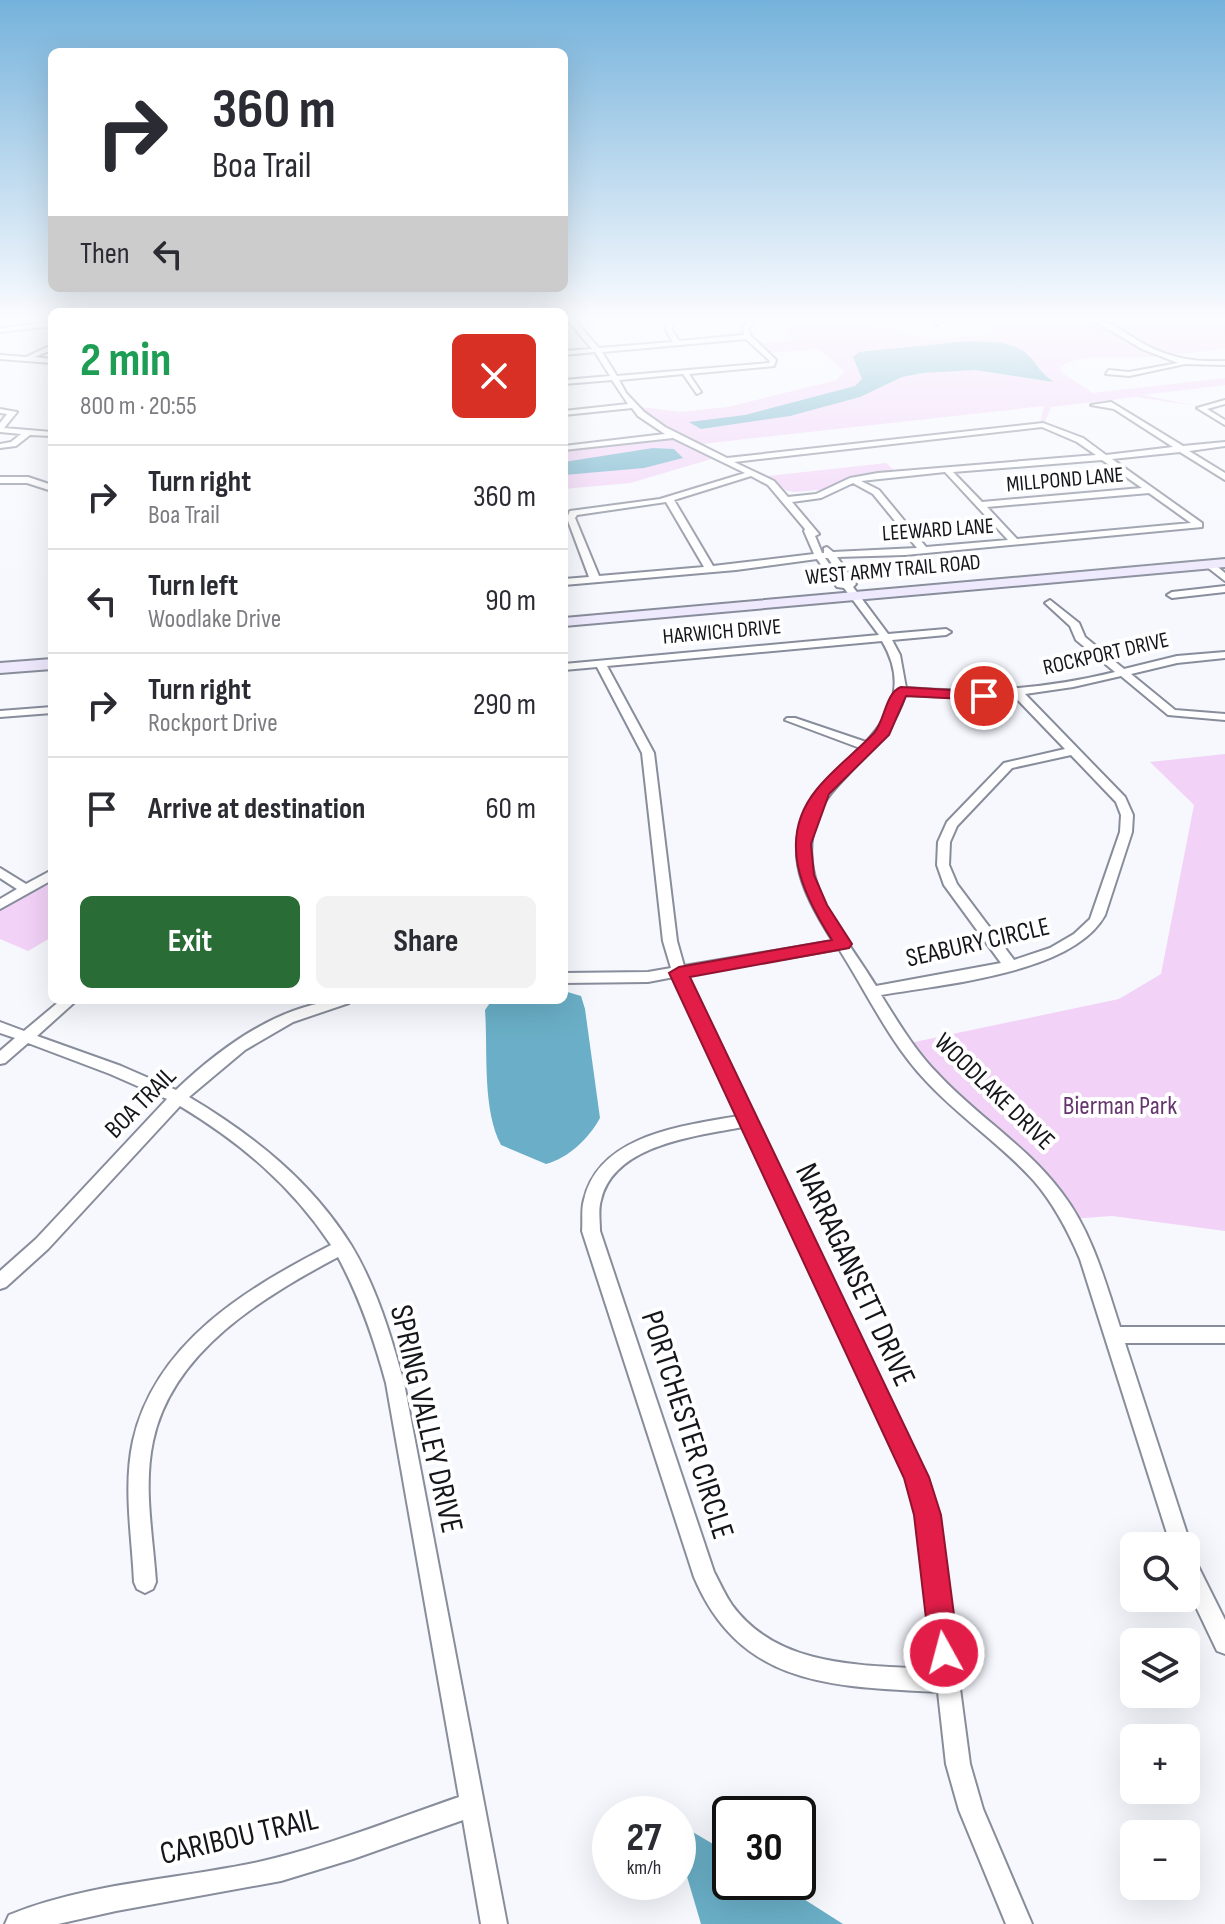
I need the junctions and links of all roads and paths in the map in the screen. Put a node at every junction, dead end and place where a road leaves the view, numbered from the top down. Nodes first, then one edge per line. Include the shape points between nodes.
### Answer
1 (0, 411) edge
2 (638, 411) edge
3 (1119, 411) edge
4 (1205, 411) edge
5 (4, 421) edge
6 (1225, 423) edge
7 (0, 429) edge
8 (28, 432) junction
9 (48, 434) edge
10 (676, 435) junction
11 (1225, 444) edge
12 (0, 446) edge
13 (568, 448) edge
14 (1182, 449) junction
15 (1105, 458) junction
16 (728, 460) junction
17 (947, 470) junction
18 (754, 473) junction
19 (1225, 477) edge
20 (764, 478) junction
21 (0, 480) edge
22 (853, 480) junction
23 (723, 483) junction
24 (48, 487) edge
25 (1153, 490) junction
26 (784, 498) junction
27 (669, 499) junction
28 (980, 505) junction
29 (808, 531) junction
30 (1015, 542) junction
31 (923, 550) junction
32 (831, 554) junction
33 (819, 556) junction
34 (1221, 567) edge
35 (710, 569) junction
36 (595, 579) junction
37 (568, 582) edge
38 (1225, 589) edge
39 (851, 591) junction
40 (1172, 595) dead end
41 (1050, 603) dead end
42 (568, 622) edge
43 (946, 632) dead end
44 (885, 637) junction
45 (1225, 655) edge
46 (48, 664) edge
47 (601, 664) junction
48 (568, 667) edge
49 (0, 668) edge
50 (1126, 672) junction
51 (901, 691) junction
52 (1017, 693) junction
53 (48, 710) edge
54 (0, 714) edge
55 (1225, 717) edge
56 (791, 720) dead end
57 (869, 747) junction
58 (1073, 751) junction
59 (0, 872) edge
60 (48, 876) edge
61 (25, 889) junction
62 (0, 905) edge
63 (843, 944) junction
64 (1010, 965) junction
65 (679, 973) junction
66 (568, 978) edge
67 (873, 991) junction
68 (65, 1004) edge
69 (331, 1004) edge
70 (0, 1027) edge
71 (25, 1037) junction
72 (0, 1059) edge
73 (179, 1098) junction
74 (749, 1120) junction
75 (343, 1247) junction
76 (0, 1282) edge
77 (1113, 1335) junction
78 (1225, 1335) edge
79 (1176, 1532) edge
80 (145, 1582) dead end
81 (1200, 1592) edge
82 (1225, 1643) edge
83 (948, 1681) junction
84 (471, 1805) junction
85 (18, 1924) edge
86 (494, 1924) edge
87 (1019, 1924) edge

1 - 5 street via 13,412
2 - 10 street
3 - 14 street
4 - 6 street
5 - 7 street
7 - 8 street
8 - 9 street
8 - 12 street via 13,444
10 - 13 street
10 - 16 street
11 - 14 street
14 - 15 street
14 - 19 street
15 - 16 street, LEEWARD LANE via 1075,438 1033,425
15 - 17 street
15 - 25 street, LEEWARD LANE
16 - 18 street
17 - 22 street
17 - 28 street
18 - 20 street
18 - 23 street
20 - 23 street
20 - 26 street
21 - 24 street
22 - 26 street via 820,494
22 - 31 street via 876,492
23 - 27 street
25 - 28 street, MILLPOND LANE
25 - 30 street, LEEWARD LANE via 1199,525
26 - 29 street
27 - 35 street
27 - 36 street via 573,513
28 - 30 street
29 - 32 street
29 - 33 street
30 - 31 street, LEEWARD LANE
31 - 32 street, LEEWARD LANE
32 - 33 street, LEEWARD LANE
32 - 39 street
33 - 35 street, LEEWARD LANE
33 - 39 street via 840,585
34 - 39 main road, WEST ARMY TRAIL ROAD
35 - 36 street, LEEWARD LANE
36 - 37 street, LEEWARD LANE
38 - 40 street
39 - 42 main road, WEST ARMY TRAIL ROAD
39 - 44 street
41 - 50 street via 1075,625 1080,638
43 - 44 street, HARWICH DRIVE
44 - 47 street, HARWICH DRIVE
44 - 51 street via 899,665
45 - 50 street, ROCKPORT DRIVE via 1193,656
46 - 49 main road
47 - 48 street, HARWICH DRIVE
47 - 65 street, NARRAGANSETT DRIVE via 648,753 670,941
50 - 52 street, ROCKPORT DRIVE
50 - 55 street via 1172,713
51 - 52 street, ROCKPORT DRIVE
51 - 57 street, WOODLAKE DRIVE via 892,717
52 - 58 street, SEABURY CIRCLE
53 - 54 street
56 - 57 street
57 - 63 street, WOODLAKE DRIVE via 823,792 809,815 802,844 812,892
58 - 64 street, SEABURY CIRCLE via 1126,806 1126,830 1096,919 1085,933 1057,952
58 - 64 street via 1008,765 951,825 944,842 943,865 951,885
59 - 61 street
60 - 61 street
61 - 62 street
63 - 65 street
63 - 67 street, WOODLAKE DRIVE
64 - 67 street, SEABURY CIRCLE
65 - 66 street
65 - 74 street, NARRAGANSETT DRIVE
67 - 77 street, WOODLAKE DRIVE via 922,1067 1017,1150 1051,1188 1080,1238
68 - 71 street
69 - 73 street, BOA TRAIL via 252,1036
70 - 71 street, SPRING VALLEY DRIVE
71 - 72 street
71 - 73 street, SPRING VALLEY DRIVE
73 - 75 street, SPRING VALLEY DRIVE via 237,1132 275,1163
73 - 76 street, BOA TRAIL via 129,1146 73,1215
74 - 83 street, NARRAGANSETT DRIVE via 920,1486
74 - 83 street, PORTCHESTER CIRCLE via 662,1138 629,1151 601,1175 590,1208 591,1231 705,1577 736,1626 776,1658 829,1673
75 - 80 street via 286,1277 222,1324 192,1351 157,1398 142,1446
75 - 84 street, SPRING VALLEY DRIVE via 387,1350
77 - 78 street
77 - 79 street, WOODLAKE DRIVE
81 - 82 street
83 - 87 street, NARRAGANSETT DRIVE via 958,1764 971,1810
84 - 85 street, CARIBOU TRAIL via 283,1869 108,1899
84 - 86 street, SPRING VALLEY DRIVE

